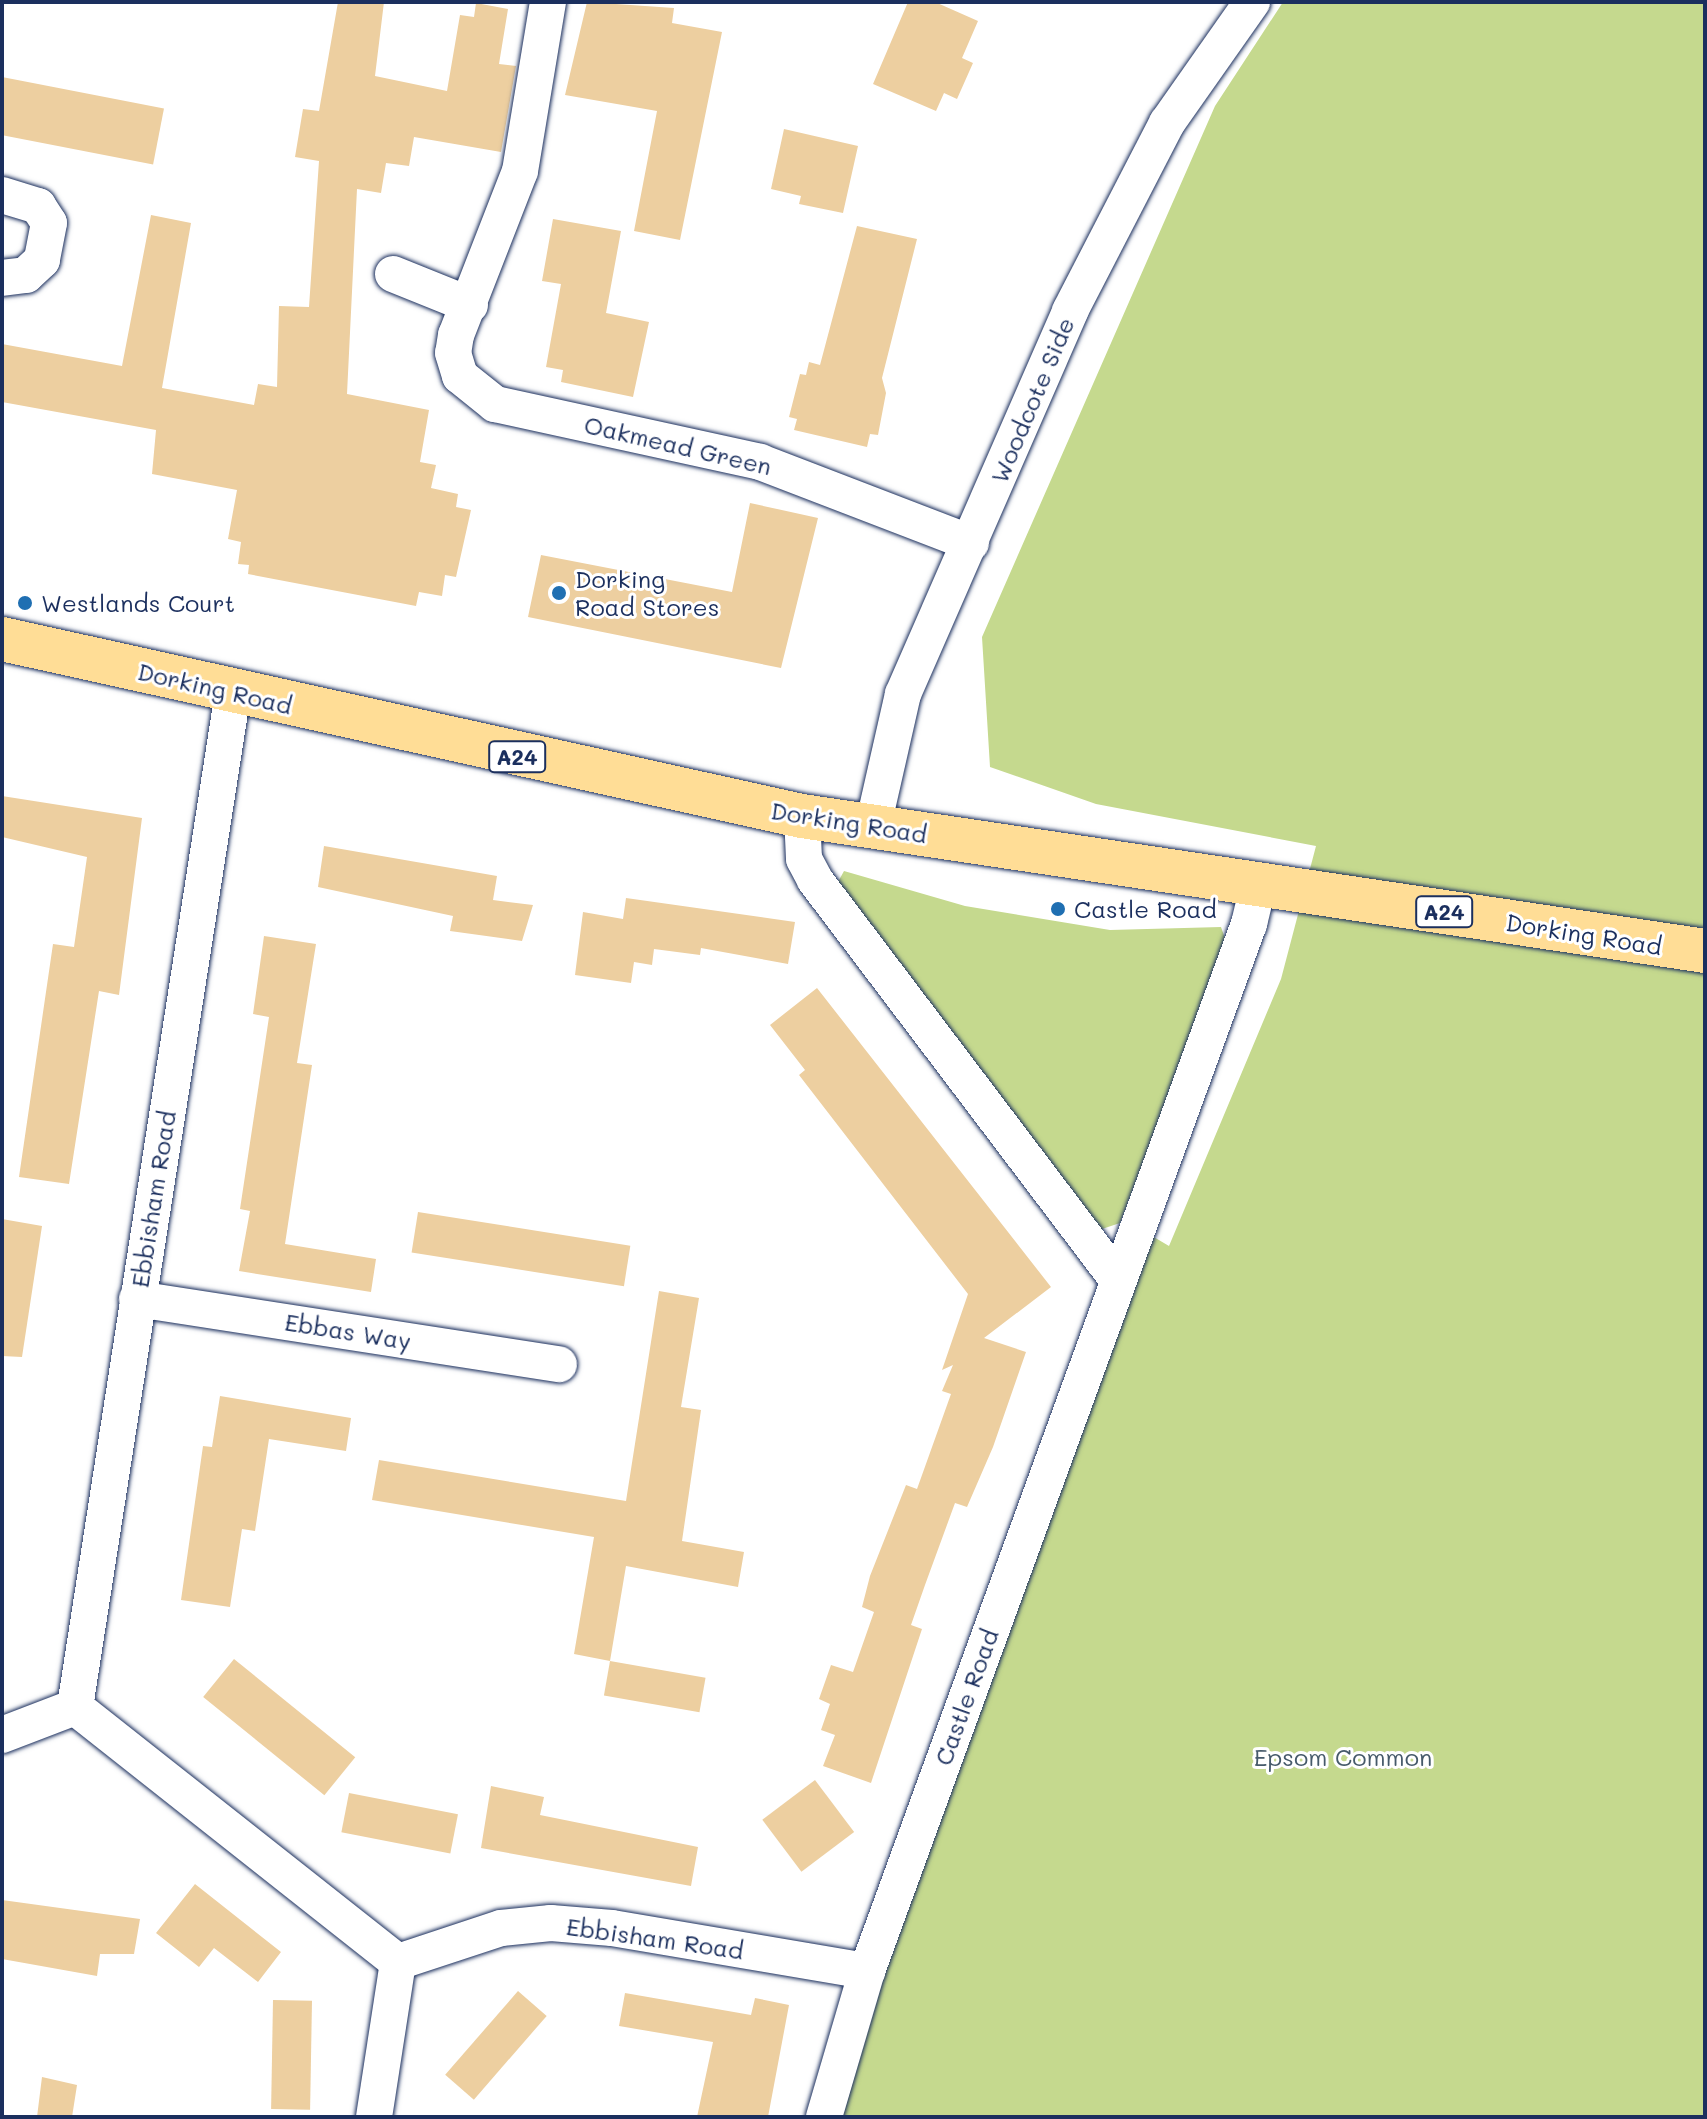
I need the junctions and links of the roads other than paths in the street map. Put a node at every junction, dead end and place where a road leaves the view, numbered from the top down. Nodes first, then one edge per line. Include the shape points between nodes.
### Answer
1 (548, 2) edge
2 (1252, 2) edge
3 (2, 195) edge
4 (393, 274) dead end
5 (2, 278) edge
6 (470, 305) junction
7 (971, 543) junction
8 (2, 639) edge
9 (233, 692) junction
10 (802, 816) junction
11 (873, 826) junction
12 (1259, 882) junction
13 (1705, 951) edge
14 (1117, 1279) junction
15 (137, 1299) junction
16 (559, 1364) dead end
17 (75, 1707) junction
18 (2, 1735) edge
19 (398, 1962) junction
20 (867, 1971) junction
21 (374, 2117) edge
22 (824, 2117) edge

1 - 6 street, Oakmead Green via 520,171
2 - 7 street, Woodcote Side via 1167,123 1070,311
3 - 5 street via 38,206 49,223 42,260 26,275
4 - 6 street
6 - 7 street, Oakmead Green via 453,353 474,393 495,404 760,462
7 - 11 street, Woodcote Side via 903,694
8 - 9 highway, Dorking Road / A24
9 - 10 highway, Dorking Road / A24
9 - 15 street, Ebbisham Road
10 - 11 highway, Dorking Road / A24
10 - 14 street via 804,859 815,880
11 - 12 highway, Dorking Road / A24
12 - 13 highway, Dorking Road / A24
12 - 14 street, Castle Road via 1249,924
14 - 20 street, Castle Road
15 - 16 street, Ebbas Way
15 - 17 street, Ebbisham Road
17 - 18 street
17 - 19 street
19 - 20 street, Ebbisham Road via 501,1928 551,1923 612,1928
19 - 21 street
20 - 22 street, Castle Road

